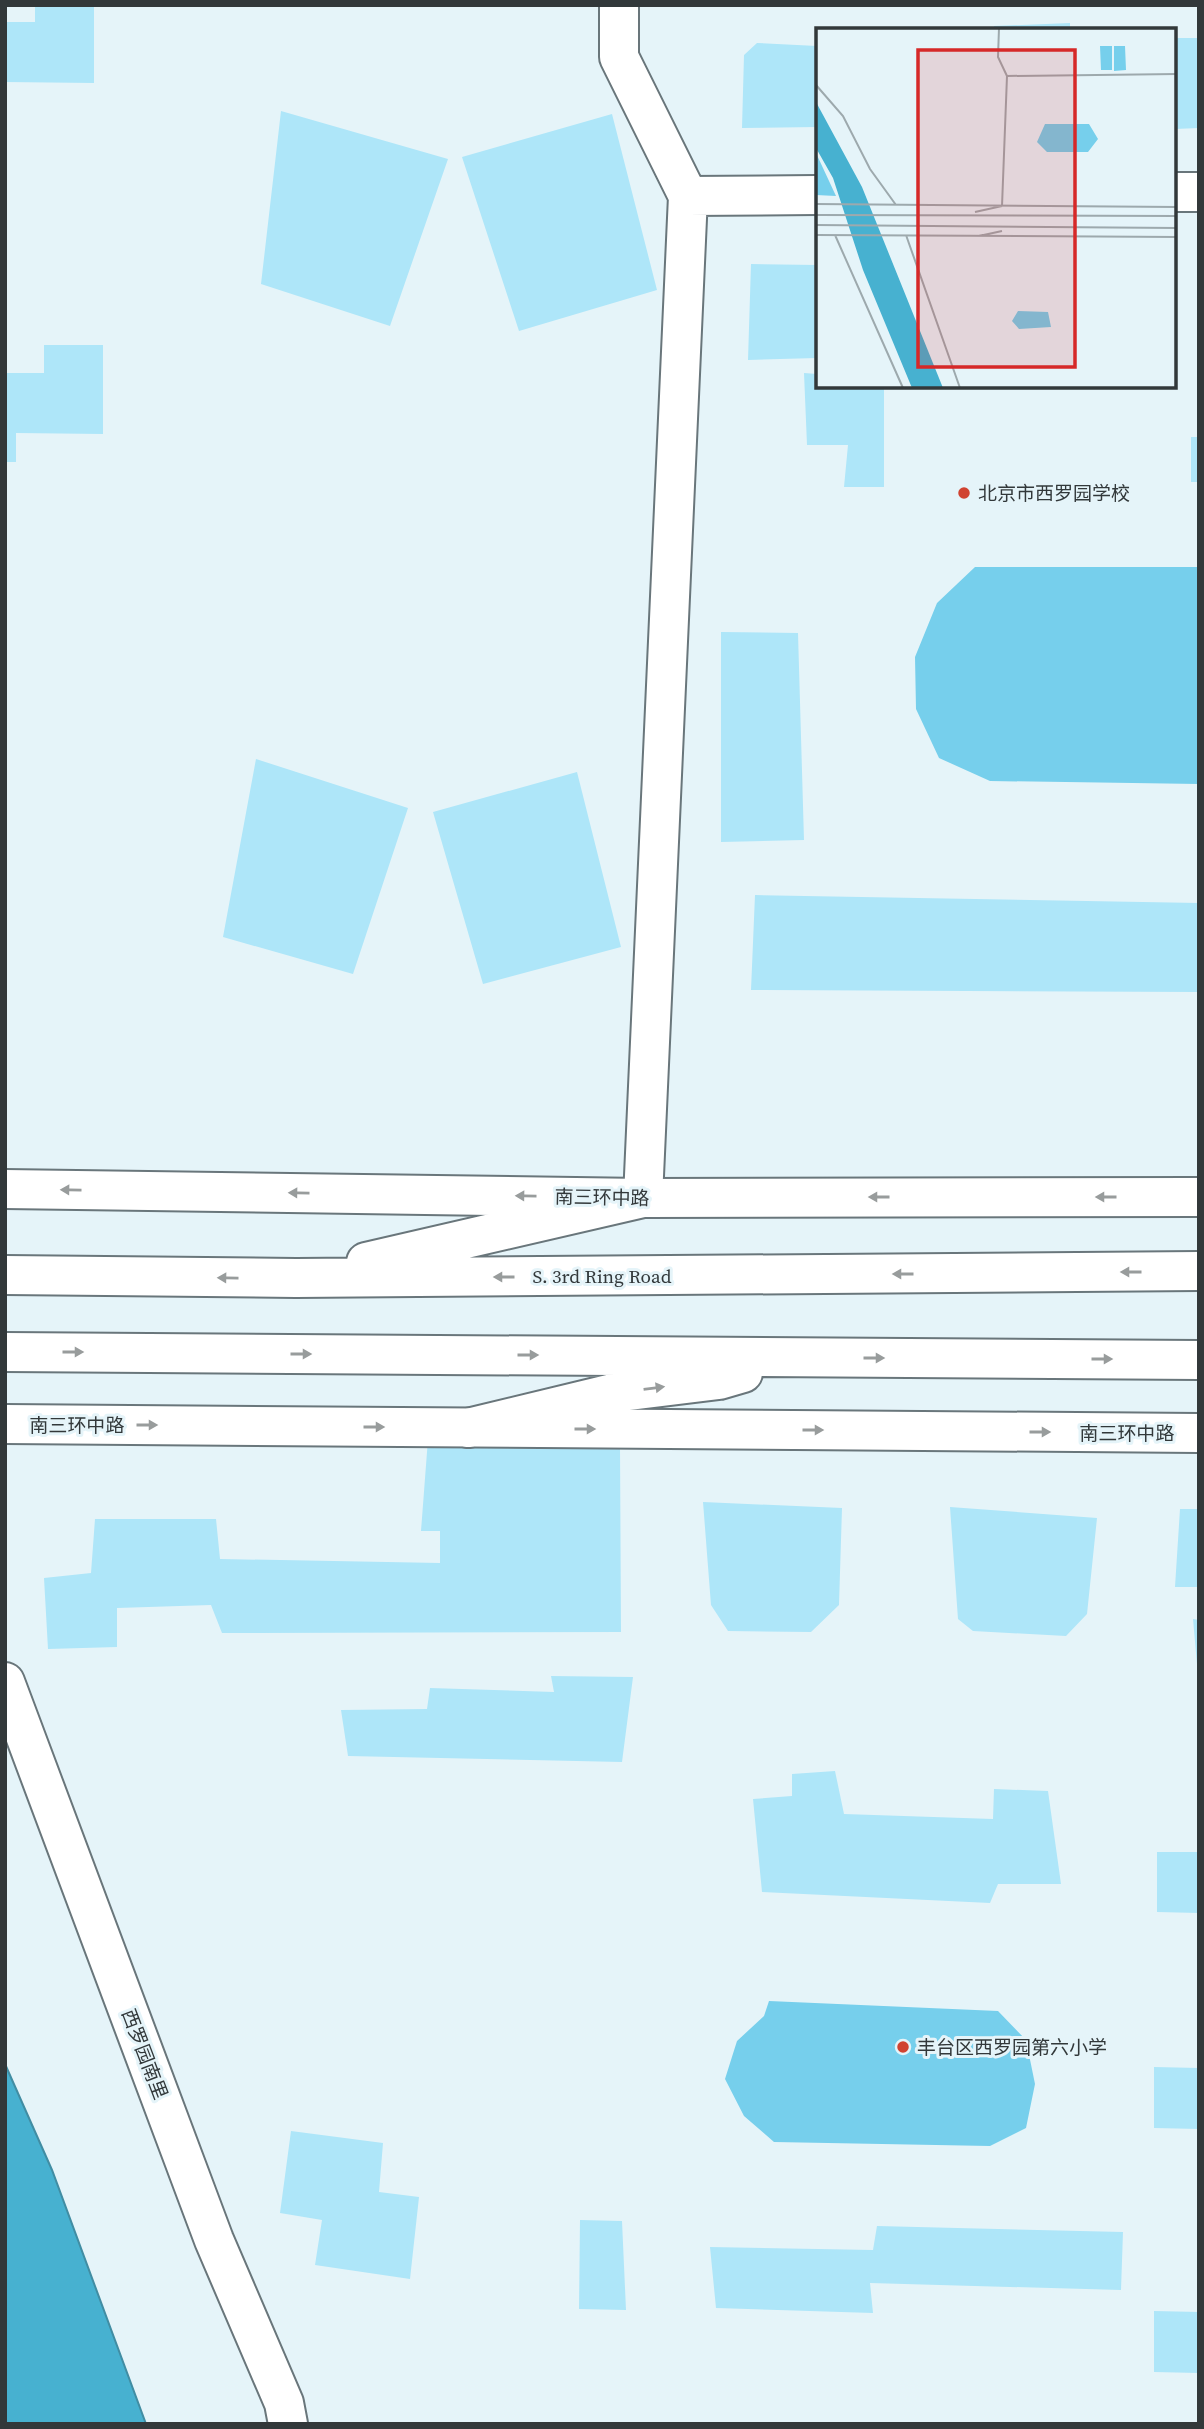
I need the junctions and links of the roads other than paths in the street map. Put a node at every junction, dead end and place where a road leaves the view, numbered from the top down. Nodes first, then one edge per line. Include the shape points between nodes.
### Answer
1 (620, 5) edge
2 (1176, 192) edge
3 (1199, 192) edge
4 (816, 195) edge
5 (688, 196) junction
6 (5, 1189) edge
7 (1199, 1197) edge
8 (643, 1198) junction
9 (1199, 1271) edge
10 (5, 1275) edge
11 (296, 1278) junction
12 (5, 1352) edge
13 (806, 1357) junction
14 (1199, 1360) edge
15 (5, 1424) edge
16 (468, 1428) junction
17 (1199, 1433) edge
18 (5, 1682) edge
19 (288, 2424) edge

1 - 5 main road via 619,57
2 - 3 main road
4 - 5 main road
5 - 8 main road
8 -> 6 main road, 南三环中路
7 -> 8 main road, 南三环中路
8 - 11 main road
9 -> 11 main road, S. 3rd Ring Road
11 -> 10 main road, S. 3rd Ring Road
12 -> 13 main road
13 -> 14 main road
16 -> 13 main road via 613,1393 719,1380
15 -> 16 main road, 南三环中路
16 -> 17 main road, 南三环中路
18 - 19 main road, 西罗园南里 via 214,2240 284,2403

